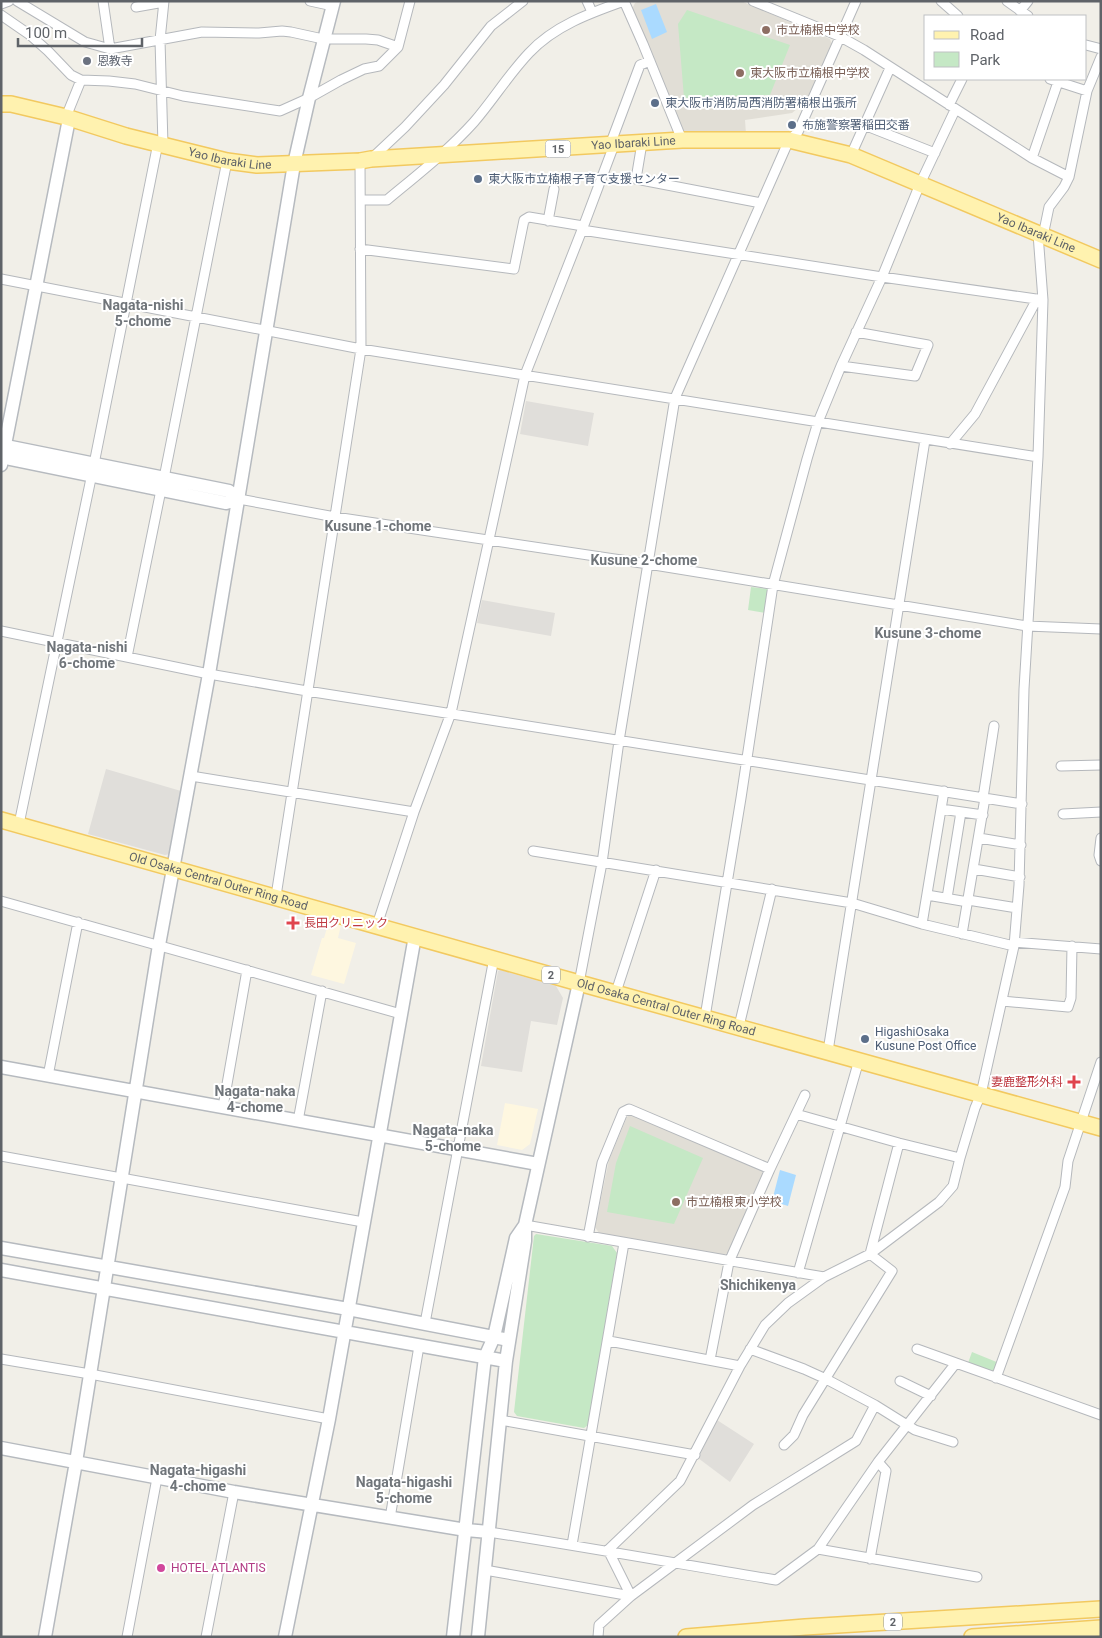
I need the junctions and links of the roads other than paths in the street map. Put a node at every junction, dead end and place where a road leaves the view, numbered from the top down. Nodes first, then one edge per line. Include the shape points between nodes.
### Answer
1 (10, 1) edge
2 (17, 1) edge
3 (103, 1) edge
4 (310, 1) edge
5 (410, 1) edge
6 (523, 1) edge
7 (587, 1) edge
8 (624, 1) edge
9 (753, 1) edge
10 (783, 1) edge
11 (856, 1) edge
12 (942, 1) edge
13 (1007, 1) edge
14 (1028, 1) edge
15 (164, 2) edge
16 (333, 3) edge
17 (1, 4) edge
18 (136, 7) dead end
19 (778, 11) junction
20 (1020, 11) junction
21 (592, 12) junction
22 (1, 15) edge
23 (957, 15) edge
24 (1026, 15) edge
25 (839, 36) junction
26 (1101, 38) edge
27 (160, 40) junction
28 (323, 40) junction
29 (398, 48) junction
30 (1098, 48) edge
31 (110, 49) junction
32 (1101, 58) edge
33 (650, 62) junction
34 (890, 68) junction
35 (81, 80) junction
36 (962, 80) edge
37 (1054, 80) edge
38 (161, 90) junction
39 (1087, 91) junction
40 (309, 98) junction
41 (1, 104) edge
42 (952, 108) junction
43 (68, 118) junction
44 (864, 125) junction
45 (682, 140) junction
46 (789, 140) junction
47 (642, 143) junction
48 (161, 144) junction
49 (612, 145) junction
50 (935, 153) junction
51 (442, 155) junction
52 (851, 155) junction
53 (1032, 158) junction
54 (365, 160) junction
55 (227, 161) junction
56 (294, 164) junction
57 (1069, 177) junction
58 (920, 184) junction
59 (554, 189) dead end
60 (361, 200) junction
61 (761, 203) junction
62 (548, 221) junction
63 (583, 228) junction
64 (1041, 235) junction
65 (360, 249) junction
66 (738, 254) junction
67 (1101, 260) edge
68 (882, 277) junction
69 (1, 279) edge
70 (35, 286) junction
71 (1040, 300) junction
72 (125, 304) junction
73 (195, 318) junction
74 (265, 332) junction
75 (856, 332) junction
76 (361, 349) junction
77 (841, 366) junction
78 (525, 375) junction
79 (675, 398) junction
80 (818, 422) junction
81 (925, 440) junction
82 (950, 444) junction
83 (2, 454) edge
84 (1038, 457) junction
85 (92, 470) junction
86 (162, 484) junction
87 (238, 499) junction
88 (335, 517) junction
89 (489, 540) junction
90 (648, 564) junction
91 (774, 585) junction
92 (899, 606) junction
93 (1027, 626) junction
94 (1101, 629) edge
95 (1, 632) edge
96 (57, 643) junction
97 (127, 657) junction
98 (209, 674) junction
99 (307, 691) junction
100 (451, 712) junction
101 (994, 726) dead end
102 (619, 741) junction
103 (747, 760) junction
104 (1101, 765) edge
105 (1061, 766) dead end
106 (191, 776) junction
107 (870, 780) junction
108 (944, 791) junction
109 (293, 792) junction
110 (984, 798) junction
111 (1022, 804) junction
112 (941, 809) junction
113 (414, 812) junction
114 (961, 812) junction
115 (1101, 812) edge
116 (1063, 814) dead end
117 (983, 815) junction
118 (1, 820) edge
119 (19, 824) junction
120 (979, 838) junction
121 (1101, 838) edge
122 (1021, 845) junction
123 (533, 852) dead end
124 (1101, 861) edge
125 (602, 863) junction
126 (174, 868) junction
127 (974, 869) junction
128 (656, 870) junction
129 (1020, 876) junction
130 (728, 882) junction
131 (772, 889) junction
132 (927, 895) junction
133 (276, 896) junction
134 (947, 898) junction
135 (1, 901) edge
136 (968, 901) junction
137 (852, 903) junction
138 (1017, 908) junction
139 (78, 922) junction
140 (922, 924) junction
141 (377, 925) junction
142 (962, 934) junction
143 (415, 936) junction
144 (1014, 944) junction
145 (159, 945) junction
146 (1072, 946) junction
147 (1101, 948) edge
148 (494, 958) junction
149 (247, 970) junction
150 (579, 983) junction
151 (322, 991) junction
152 (616, 992) junction
153 (1002, 1001) junction
154 (401, 1014) junction
155 (705, 1017) junction
156 (739, 1026) junction
157 (828, 1051) junction
158 (859, 1060) junction
159 (1101, 1062) edge
160 (1, 1067) edge
161 (48, 1076) junction
162 (136, 1091) junction
163 (981, 1094) junction
164 (805, 1095) dead end
165 (222, 1107) junction
166 (796, 1114) junction
167 (298, 1121) junction
168 (1080, 1122) junction
169 (840, 1126) junction
170 (1101, 1128) edge
171 (379, 1136) junction
172 (899, 1143) junction
173 (459, 1150) junction
174 (1, 1156) edge
175 (960, 1158) junction
176 (538, 1164) junction
177 (770, 1169) junction
178 (122, 1179) junction
179 (363, 1222) junction
180 (525, 1225) junction
181 (588, 1237) junction
182 (624, 1243) junction
183 (1, 1248) edge
184 (870, 1254) junction
185 (729, 1262) junction
186 (108, 1266) junction
187 (1, 1270) edge
188 (798, 1273) junction
189 (824, 1277) junction
190 (104, 1289) junction
191 (348, 1309) junction
192 (425, 1323) junction
193 (343, 1332) junction
194 (494, 1337) junction
195 (508, 1340) junction
196 (608, 1341) junction
197 (419, 1346) junction
198 (750, 1348) junction
199 (918, 1349) dead end
200 (485, 1357) junction
201 (1, 1359) edge
202 (710, 1360) junction
203 (506, 1361) junction
204 (956, 1363) junction
205 (740, 1366) junction
206 (90, 1374) junction
207 (996, 1378) junction
208 (826, 1379) junction
209 (900, 1381) dead end
210 (931, 1396) junction
211 (875, 1405) junction
212 (1101, 1414) edge
213 (328, 1419) junction
214 (500, 1420) junction
215 (908, 1426) junction
216 (591, 1435) junction
217 (953, 1442) dead end
218 (784, 1445) dead end
219 (1, 1448) edge
220 (695, 1455) junction
221 (76, 1462) junction
222 (878, 1462) junction
223 (157, 1478) junction
224 (234, 1492) junction
225 (312, 1504) junction
226 (390, 1518) junction
227 (466, 1530) junction
228 (489, 1532) junction
229 (572, 1545) junction
230 (818, 1549) junction
231 (608, 1550) junction
232 (870, 1559) junction
233 (676, 1564) junction
234 (484, 1570) junction
235 (978, 1577) dead end
236 (631, 1596) junction
237 (1100, 1610) edge
238 (805, 1627) junction
239 (1101, 1628) edge
240 (45, 1637) edge
241 (127, 1637) edge
242 (206, 1637) edge
243 (285, 1637) edge
244 (453, 1637) edge
245 (478, 1637) edge
246 (598, 1637) edge
247 (686, 1637) edge
248 (756, 1637) edge
249 (972, 1637) edge

1 - 17 street
2 - 31 street via 85,42
3 - 31 street
4 - 16 street
5 - 29 street
6 - 54 street via 491,26 406,126
7 - 21 street
8 - 21 street
8 - 33 street
9 - 19 street
10 - 19 street
11 - 25 street
12 - 23 street
13 - 20 street
14 - 20 street
15 - 18 street
15 - 27 street
16 - 28 street
19 - 25 street
20 - 24 street
21 - 51 street via 552,33 529,53 475,121
22 - 35 street via 30,35 71,76
25 - 34 street
25 - 46 street via 798,132
26 - 30 street
27 - 28 street via 202,32 282,31
27 - 31 street
27 - 38 street
28 - 29 street via 378,40
28 - 40 street
29 - 40 street via 379,66 341,80
32 - 39 street
33 - 45 street
33 - 49 street via 640,65
34 - 42 street
34 - 44 street
35 - 38 street via 135,84
35 - 43 street
36 - 42 street
37 - 39 street
37 - 53 street
38 - 40 street via 280,111
38 - 48 street
39 - 57 street
40 - 56 street
41 - 43 main road, Yao Ibaraki Line / 15
42 - 50 street
42 - 53 street
43 - 48 main road, Yao Ibaraki Line / 15
43 - 70 street
44 - 50 street
44 - 52 street
45 - 46 main road, Yao Ibaraki Line / 15
45 - 47 main road, Yao Ibaraki Line / 15
46 - 52 main road, Yao Ibaraki Line / 15
46 - 61 street
47 - 49 main road, Yao Ibaraki Line / 15
47 - 61 street via 636,179
48 - 55 main road, Yao Ibaraki Line / 15
48 - 72 street
49 - 51 main road, Yao Ibaraki Line / 15
49 - 63 street
50 - 58 street
51 - 54 main road, Yao Ibaraki Line / 15
51 - 60 street via 387,200
52 - 58 main road, Yao Ibaraki Line / 15
53 - 57 street
54 - 56 main road, Yao Ibaraki Line / 15
54 - 60 street
55 - 56 main road, Yao Ibaraki Line / 15 via 257,165
55 - 73 street
56 - 74 street
57 - 64 street via 1050,207
58 - 64 main road, Yao Ibaraki Line / 15
58 - 68 street
59 - 62 street
60 - 65 street
61 - 66 street
62 - 63 street
62 - 65 street via 529,217 524,220 514,269
63 - 66 street
63 - 78 street
64 - 67 main road, Yao Ibaraki Line / 15
64 - 71 street
65 - 76 street
66 - 68 street
66 - 79 street
68 - 71 street
68 - 75 street
69 - 70 street
70 - 72 street
70 - 83 street
71 - 82 street via 975,414
71 - 84 street
72 - 73 street
72 - 85 street
73 - 74 street
73 - 86 street
74 - 76 street
74 - 87 street
75 - 77 street
75 - 77 street via 928,344 915,376
76 - 78 street
76 - 88 street
77 - 80 street
78 - 79 street
78 - 89 street
79 - 80 street
79 - 90 street
80 - 81 street
80 - 91 street
81 - 82 street
81 - 92 street
82 - 84 street
83 - 85 street
84 - 93 street
85 - 86 street
85 - 96 street
86 - 87 street via 229,491
86 - 97 street
87 - 88 street
87 - 98 street
88 - 89 street
88 - 99 street
89 - 90 street
89 - 100 street
90 - 91 street
90 - 102 street
91 - 92 street
91 - 103 street
92 - 93 street
92 - 107 street
93 - 94 street
93 - 111 street
95 - 96 street
96 - 97 street
96 - 119 street
97 - 98 street
98 - 99 street
98 - 106 street
99 - 100 street
99 - 109 street
100 - 102 street
100 - 113 street
101 - 110 street
102 - 103 street
102 - 125 street
103 - 107 street
103 - 130 street
104 - 105 street
106 - 109 street
106 - 126 street
107 - 108 street
107 - 137 street
108 - 110 street
108 - 112 street
109 - 113 street
109 - 133 street
110 - 111 street
110 - 117 street
111 - 122 street
112 - 114 street
112 - 132 street
113 - 141 street
114 - 117 street
114 - 134 street
115 - 116 street
117 - 120 street
118 - 119 main road, Old Osaka Central Outer Ring Road / 2
119 - 126 main road, Old Osaka Central Outer Ring Road / 2
120 - 122 street
120 - 127 street
121 - 124 street
122 - 129 street
123 - 125 street
125 - 128 street
125 - 150 street
126 - 133 main road, Old Osaka Central Outer Ring Road / 2
126 - 145 street
127 - 129 street
127 - 136 street
128 - 130 street
128 - 152 street
129 - 138 street
130 - 131 street
130 - 155 street
131 - 137 street
131 - 156 street
132 - 134 street
132 - 140 street
133 - 141 main road, Old Osaka Central Outer Ring Road / 2
134 - 136 street
135 - 139 street
136 - 138 street
136 - 142 street
137 - 140 street
137 - 157 street
138 - 144 street
139 - 145 street
139 - 161 street
140 - 142 street
141 - 143 main road, Old Osaka Central Outer Ring Road / 2
142 - 144 street
143 - 148 main road, Old Osaka Central Outer Ring Road / 2
143 - 154 street
144 - 146 street
144 - 153 street
145 - 149 street
145 - 162 street
146 - 147 street
146 - 153 street via 1068,1007
148 - 150 main road, Old Osaka Central Outer Ring Road / 2
148 - 173 street
149 - 151 street
149 - 165 street
150 - 152 main road, Old Osaka Central Outer Ring Road / 2
150 - 176 street
151 - 154 street
151 - 167 street
152 - 155 main road, Old Osaka Central Outer Ring Road / 2
153 - 163 street
154 - 171 street
155 - 156 main road, Old Osaka Central Outer Ring Road / 2
156 - 157 main road, Old Osaka Central Outer Ring Road / 2
157 - 158 main road, Old Osaka Central Outer Ring Road / 2
158 - 163 main road, Old Osaka Central Outer Ring Road / 2
158 - 169 street
159 - 168 street
160 - 161 street
161 - 162 street
162 - 165 street
162 - 178 street
163 - 168 main road, Old Osaka Central Outer Ring Road / 2
163 - 175 street
164 - 166 street
165 - 167 street
166 - 169 street
166 - 177 street
167 - 171 street
168 - 170 main road, Old Osaka Central Outer Ring Road / 2
168 - 207 street via 1068,1161 1065,1187
169 - 172 street
169 - 188 street
171 - 173 street
171 - 179 street
172 - 175 street
172 - 184 street
173 - 176 street
173 - 192 street
174 - 178 street
175 - 184 street via 953,1186 939,1202
176 - 180 street
177 - 181 street via 629,1109 623,1112 602,1163
177 - 185 street
178 - 179 street
178 - 186 street
179 - 191 street
180 - 181 street
180 - 194 street via 516,1238
180 - 195 street
181 - 182 street
182 - 185 street
182 - 196 street
183 - 186 street
184 - 189 street
184 - 208 street via 892,1271
185 - 188 street
185 - 202 street
186 - 190 street
186 - 191 street
187 - 190 street
188 - 189 street
189 - 198 street via 764,1325
190 - 193 street
190 - 206 street
191 - 192 street
191 - 193 street
192 - 194 street
193 - 197 street
193 - 213 street
194 - 195 street
194 - 200 street
195 - 203 street
196 - 202 street
196 - 216 street
197 - 200 street
197 - 226 street
198 - 205 street
198 - 208 street
199 - 204 street
200 - 203 street
200 - 227 street
201 - 206 street
202 - 205 street
203 - 214 street
204 - 207 street
204 - 210 street
205 - 220 street
206 - 213 street
206 - 221 street
207 - 212 street
208 - 211 street
208 - 218 street via 803,1414 794,1435
209 - 210 street
210 - 215 street
211 - 215 street
211 - 233 street via 856,1441 753,1505
213 - 225 street
214 - 216 street
214 - 228 street
215 - 217 street
215 - 222 street
216 - 220 street
216 - 229 street
219 - 221 street
220 - 231 street via 680,1481
221 - 223 street
221 - 240 street
222 - 230 street
222 - 232 street via 886,1471
223 - 224 street
223 - 241 street
224 - 225 street
224 - 242 street
225 - 226 street
225 - 243 street
226 - 227 street
227 - 228 street
227 - 244 street
228 - 229 street
228 - 234 street
229 - 231 street
230 - 232 street
230 - 233 street via 776,1580
231 - 233 street
231 - 236 street
232 - 235 street
233 - 236 street
234 - 236 street
234 - 245 street
236 - 246 street via 599,1625
237 - 238 main road, 2
238 - 247 main road, 2
238 - 248 main road
239 - 249 main road

